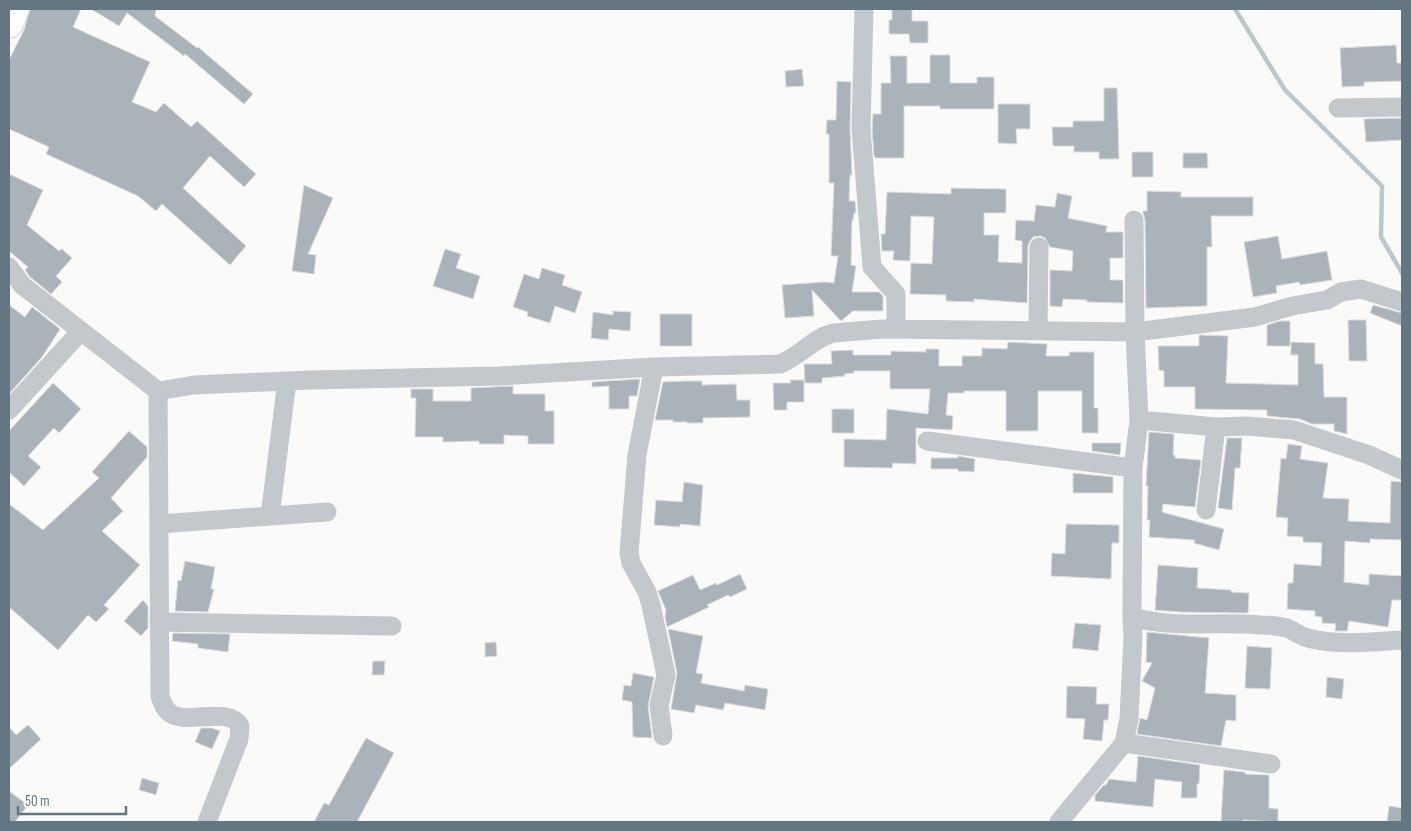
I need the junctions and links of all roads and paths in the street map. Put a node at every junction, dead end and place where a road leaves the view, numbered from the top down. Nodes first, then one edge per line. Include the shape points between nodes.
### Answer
1 (16, 9) edge
2 (864, 9) edge
3 (9, 24) edge
4 (1402, 107) edge
5 (1338, 108) dead end
6 (1134, 220) dead end
7 (1039, 247) dead end
8 (9, 268) edge
9 (1402, 302) edge
10 (896, 329) junction
11 (81, 331) junction
12 (1038, 331) junction
13 (1135, 332) junction
14 (654, 368) junction
15 (287, 382) junction
16 (158, 391) junction
17 (9, 410) edge
18 (1138, 420) junction
19 (1216, 427) junction
20 (927, 441) dead end
21 (1133, 468) junction
22 (1402, 470) edge
23 (1206, 510) dead end
24 (327, 512) dead end
25 (270, 516) junction
26 (159, 524) junction
27 (1132, 617) junction
28 (160, 622) junction
29 (392, 626) dead end
30 (1402, 640) edge
31 (663, 736) dead end
32 (1124, 742) junction
33 (1271, 764) dead end
34 (207, 822) edge
35 (1059, 822) edge

1 - 3 highway
2 - 10 street via 860,129 872,267 896,294
4 - 5 street
6 - 13 street
7 - 12 street
8 - 11 street via 22,286
9 - 13 street via 1361,289 1255,317
10 - 12 street
10 - 14 street via 833,332 780,364
11 - 16 street
11 - 17 street
12 - 13 street
13 - 18 street
14 - 15 street
14 - 31 street via 637,455 629,553 651,605 666,675 659,705
15 - 16 street
15 - 25 street
16 - 26 street
18 - 19 street
18 - 21 street
19 - 22 street via 1294,430
19 - 23 street
20 - 21 street
21 - 27 street
24 - 25 street
25 - 26 street
26 - 28 street
27 - 30 street via 1190,624 1259,624 1330,641
27 - 32 street via 1130,710
28 - 29 street
28 - 34 street via 160,696 167,711 181,718 214,716 230,719 240,726 239,739
32 - 33 street
32 - 35 street

